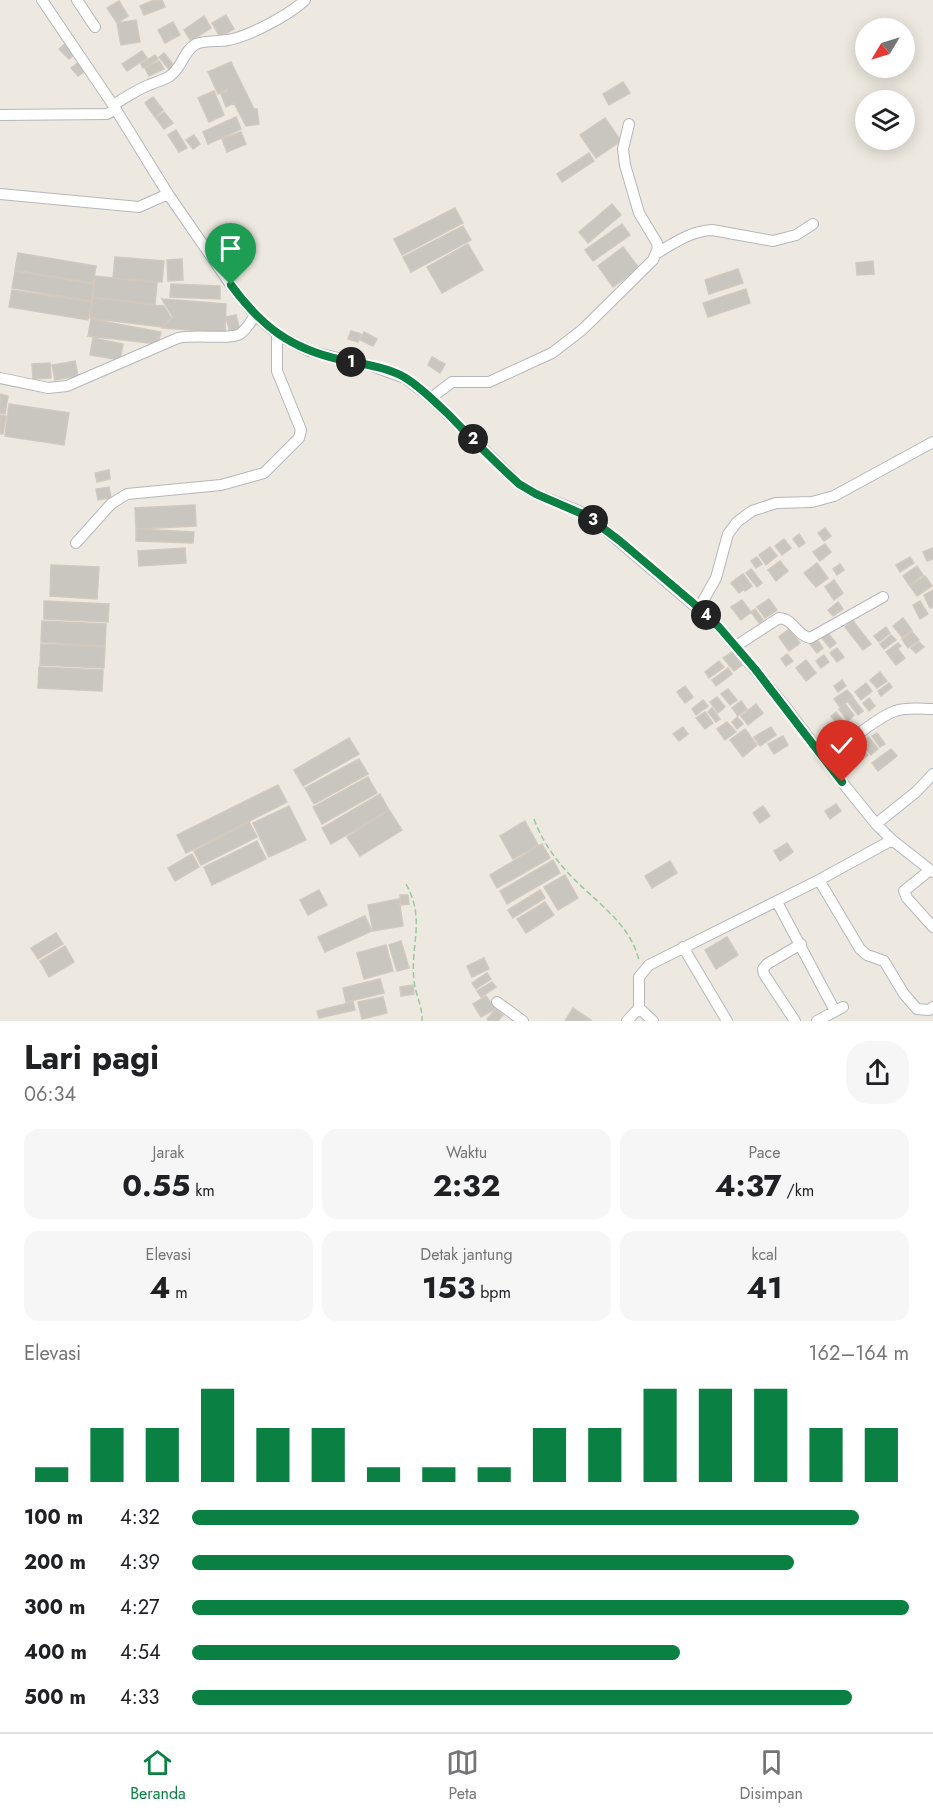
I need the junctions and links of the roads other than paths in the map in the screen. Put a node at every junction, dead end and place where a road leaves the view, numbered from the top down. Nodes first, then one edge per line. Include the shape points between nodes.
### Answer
1 (42, 0) edge
2 (77, 0) edge
3 (305, 0) edge
4 (95, 27) dead end
5 (114, 107) junction
6 (0, 115) edge
7 (629, 124) dead end
8 (0, 194) edge
9 (168, 194) junction
10 (813, 224) dead end
11 (657, 253) junction
12 (255, 315) junction
13 (277, 334) junction
14 (0, 378) edge
15 (431, 398) junction
16 (933, 442) edge
17 (76, 543) dead end
18 (883, 597) dead end
19 (699, 608) junction
20 (736, 645) junction
21 (933, 709) edge
22 (826, 760) junction
23 (933, 774) edge
24 (883, 818) junction
25 (892, 840) junction
26 (931, 871) edge
27 (819, 880) junction
28 (777, 902) junction
29 (933, 927) edge
30 (801, 945) junction
31 (683, 947) junction
32 (497, 1002) dead end
33 (933, 1007) edge
34 (639, 1008) junction
35 (523, 1021) edge
36 (627, 1021) edge
37 (653, 1021) edge
38 (727, 1021) edge
39 (795, 1021) edge
40 (816, 1021) edge

1 - 5 street
2 - 4 street
3 - 5 street via 269,24 228,40 194,46 170,76 140,89
5 - 6 street via 107,114
5 - 9 street
7 - 11 street via 624,165 639,213 657,243
8 - 9 street via 139,207
9 - 12 street
10 - 11 street via 796,235 773,242 702,230
11 - 15 street via 582,330 552,353 489,382 452,382
12 - 13 street
12 - 14 street via 236,336 178,338 67,386 48,388
13 - 15 street via 320,355 399,375
13 - 17 street via 277,371 301,430 282,457 264,473 221,485 127,494 111,504
15 - 19 street via 519,484 587,516
16 - 19 street via 834,496 812,502 776,503 752,511 728,534 716,578
18 - 20 street via 810,638 790,621 778,618
19 - 20 street
20 - 22 street
21 - 22 street via 896,711
22 - 24 street
23 - 24 street
24 - 25 street
25 - 26 street
25 - 27 street
26 - 29 street via 904,891
27 - 28 street
27 - 33 street via 860,949 885,961 917,1009
28 - 30 street
28 - 31 street
30 - 39 street via 763,969
30 - 40 street via 839,1009
31 - 34 street via 642,972
31 - 38 street
32 - 35 street
34 - 36 street
34 - 37 street

